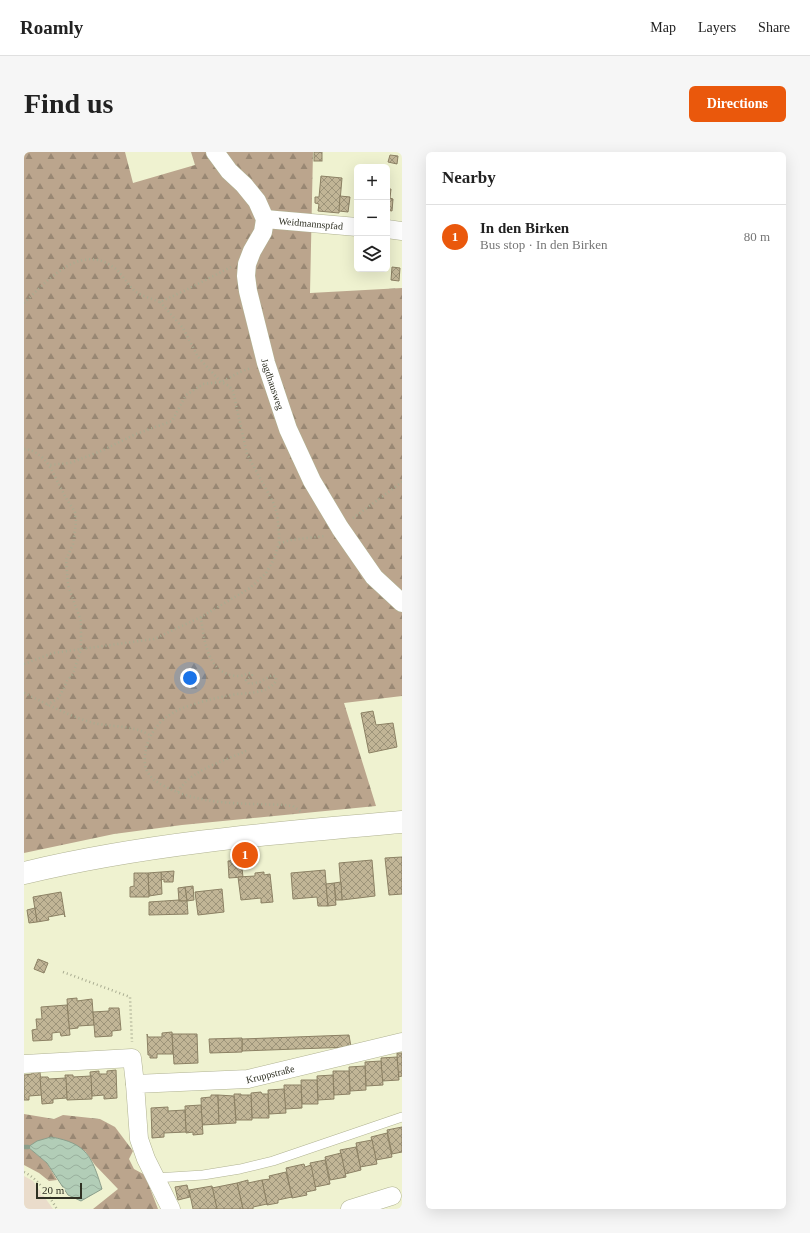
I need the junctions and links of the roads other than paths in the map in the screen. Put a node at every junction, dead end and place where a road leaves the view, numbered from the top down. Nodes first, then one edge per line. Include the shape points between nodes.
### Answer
1 (215, 152) edge
2 (266, 219) junction
3 (354, 227) edge
4 (390, 229) edge
5 (402, 231) edge
6 (402, 603) edge
7 (402, 822) edge
8 (24, 872) edge
9 (402, 1042) edge
10 (24, 1064) edge
11 (135, 1084) junction
12 (402, 1117) edge
13 (155, 1178) junction
14 (392, 1196) dead end
15 (171, 1209) edge
16 (350, 1209) edge

1 - 2 street via 257,201
2 - 3 street, Weidmannspfad
2 - 6 street, Jagdhausweg via 263,232 247,264 246,276 266,362 288,429 312,481 340,528 374,577
4 - 5 street
7 - 8 street via 189,843 112,854
9 - 11 street, Kruppstraße via 248,1079
10 - 11 street via 132,1058
11 - 13 street via 139,1139
12 - 13 lane via 273,1161 203,1175
13 - 15 street
14 - 16 street

